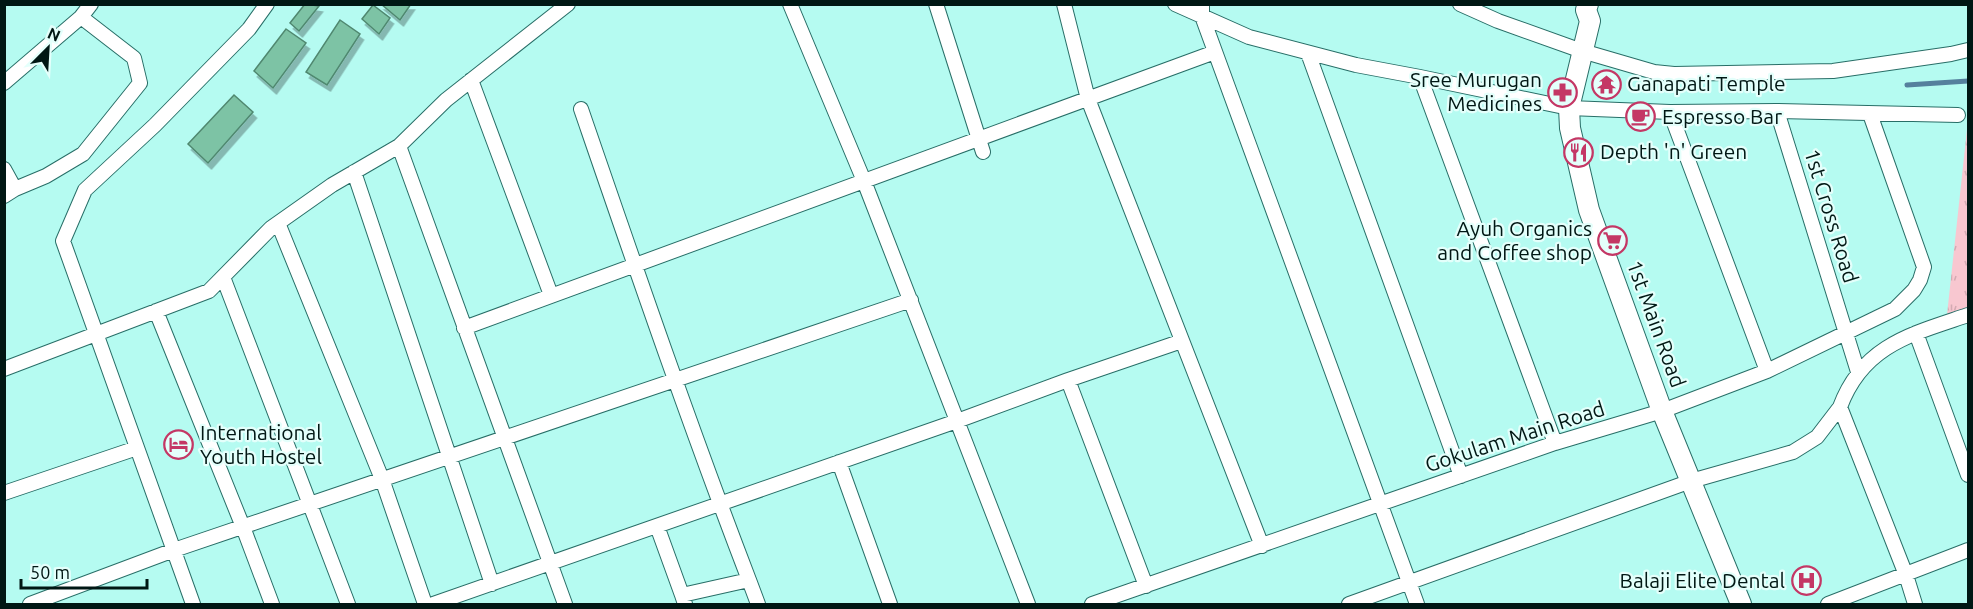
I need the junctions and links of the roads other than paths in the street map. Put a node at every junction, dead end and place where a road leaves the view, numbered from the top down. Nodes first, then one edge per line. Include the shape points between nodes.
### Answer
1 (91, 4) edge
2 (267, 4) edge
3 (568, 4) edge
4 (790, 4) edge
5 (936, 4) edge
6 (1064, 4) edge
7 (1175, 4) edge
8 (1460, 4) edge
9 (1602, 4) edge
10 (1202, 10) edge
11 (1589, 13) edge
12 (81, 16) junction
13 (1968, 50) edge
14 (1582, 51) junction
15 (1215, 52) junction
16 (1308, 53) junction
17 (1420, 76) junction
18 (471, 80) junction
19 (4, 83) edge
20 (1088, 99) junction
21 (581, 108) dead end
22 (1569, 108) junction
23 (1777, 111) junction
24 (1670, 112) junction
25 (1870, 114) junction
26 (1958, 115) dead end
27 (399, 146) junction
28 (981, 146) junction
29 (4, 169) edge
30 (354, 172) junction
31 (864, 181) junction
32 (10, 193) edge
33 (278, 223) junction
34 (634, 265) junction
35 (223, 278) junction
36 (551, 296) junction
37 (910, 300) junction
38 (156, 311) junction
39 (1968, 315) edge
40 (464, 328) junction
41 (1916, 333) junction
42 (97, 334) junction
43 (1846, 338) junction
44 (1182, 342) junction
45 (4, 369) edge
46 (1767, 371) junction
47 (1858, 372) junction
48 (675, 379) junction
49 (1068, 380) junction
50 (1840, 407) junction
51 (1662, 411) junction
52 (957, 421) junction
53 (504, 437) junction
54 (1556, 443) junction
55 (137, 448) junction
56 (450, 456) junction
57 (839, 462) junction
58 (1968, 475) edge
59 (1461, 476) junction
60 (382, 479) junction
61 (1691, 481) junction
62 (4, 493) edge
63 (309, 504) junction
64 (720, 504) junction
65 (1380, 505) junction
66 (657, 526) junction
67 (243, 527) junction
68 (1262, 546) junction
69 (174, 550) junction
70 (1968, 550) edge
71 (550, 563) junction
72 (1906, 575) junction
73 (749, 580) junction
74 (1409, 583) junction
75 (492, 584) junction
76 (1146, 586) junction
77 (684, 600) edge
78 (30, 604) edge
79 (193, 604) edge
80 (272, 604) edge
81 (348, 604) edge
82 (425, 604) edge
83 (433, 604) edge
84 (565, 604) edge
85 (758, 604) edge
86 (890, 604) edge
87 (1028, 604) edge
88 (1092, 604) edge
89 (1348, 604) edge
90 (1417, 604) edge
91 (1741, 604) edge
92 (1828, 604) edge
93 (1915, 604) edge

1 - 12 street
2 - 42 street via 156,125 85,190 63,241
3 - 18 street
4 - 31 street
5 - 28 street
6 - 20 street
7 - 10 street
8 - 14 street
9 - 11 main road, 1st Main Road via 1599,14
10 - 15 street
10 - 16 street via 1249,37
11 - 14 main road, 1st Main Road
12 - 19 street
12 - 32 street via 134,58 140,83 83,154
13 - 14 street via 1833,71 1674,74 1639,69
14 - 22 main road, 1st Main Road
15 - 20 street
15 - 65 street
16 - 17 street via 1356,66
16 - 59 street
17 - 22 street
17 - 54 street
18 - 27 street
18 - 36 street
20 - 28 street
20 - 44 street via 1110,169
21 - 34 street
22 - 24 street
22 - 51 main road, 1st Main Road via 1589,210
23 - 24 street
23 - 25 street
23 - 43 street, 1st Cross Road
24 - 46 street
25 - 26 street
25 - 43 street, Gokulam Main Road via 1924,267 1914,290 1895,309
27 - 30 street
27 - 40 street
28 - 31 street
29 - 32 street
30 - 33 street
30 - 56 street
31 - 34 street
31 - 37 street
33 - 35 street
33 - 60 street
34 - 36 street
34 - 48 street
35 - 38 street via 210,291
35 - 63 street
36 - 40 street
37 - 48 street
37 - 52 street
38 - 42 street
38 - 67 street
39 - 41 street
40 - 53 street
41 - 47 street via 1876,354
41 - 58 street
42 - 45 street
42 - 55 street
43 - 46 street, Gokulam Main Road
43 - 47 street, 1st Cross Road
44 - 49 street
44 - 68 street
46 - 51 street, Gokulam Main Road
47 - 50 street
48 - 53 street
48 - 64 street
49 - 52 street
49 - 76 street
50 - 61 street via 1817,437 1793,452
50 - 72 street
51 - 54 street, Gokulam Main Road
51 - 61 main road, 1st Main Road
52 - 57 street
52 - 87 street
53 - 56 street
53 - 71 street
54 - 59 street, Gokulam Main Road
55 - 62 street
55 - 69 street
56 - 60 street
56 - 75 street
57 - 64 street
57 - 86 street
59 - 65 street, Gokulam Main Road
60 - 63 street
60 - 82 street
61 - 74 street
61 - 91 main road, 1st Main Road
63 - 67 street
63 - 81 street
64 - 66 street
64 - 73 street
65 - 68 street, Gokulam Main Road
65 - 74 street
66 - 71 street
66 - 77 street
67 - 69 street
67 - 80 street
68 - 76 street, Gokulam Main Road
69 - 78 street
69 - 79 street
70 - 72 street
71 - 75 street
71 - 84 street
72 - 92 street
72 - 93 street
73 - 77 street
73 - 85 street
74 - 89 street
74 - 90 street
75 - 83 street
76 - 88 street, Gokulam Main Road

